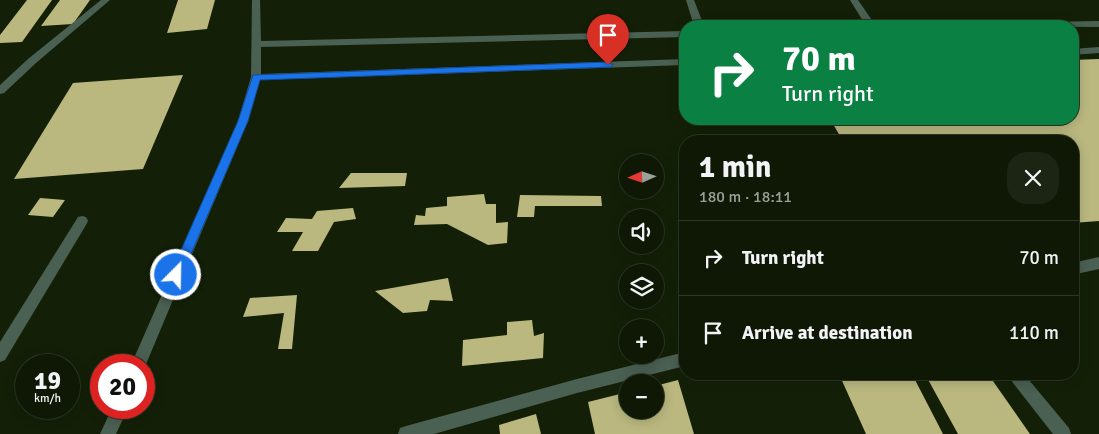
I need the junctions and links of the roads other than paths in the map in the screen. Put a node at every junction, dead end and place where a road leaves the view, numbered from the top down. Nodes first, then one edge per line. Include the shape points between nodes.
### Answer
1 (106, 0) edge
2 (256, 0) edge
3 (690, 0) edge
4 (854, 0) edge
5 (697, 20) edge
6 (867, 20) edge
7 (1079, 24) edge
8 (1099, 24) edge
9 (679, 34) edge
10 (255, 44) junction
11 (1099, 50) edge
12 (1079, 51) edge
13 (679, 62) edge
14 (256, 77) junction
15 (0, 91) edge
16 (82, 221) dead end
17 (1099, 263) edge
18 (1079, 267) edge
19 (143, 354) edge
20 (0, 355) edge
21 (679, 360) edge
22 (1020, 380) edge
23 (115, 419) edge
24 (108, 434) edge
25 (406, 434) edge
26 (1063, 434) edge

1 - 15 street
2 - 10 street
3 - 5 street
4 - 6 street
7 - 8 street
9 - 10 street
10 - 14 street
11 - 12 street
13 - 14 street
14 - 19 street via 243,121
16 - 20 street
17 - 18 street
21 - 25 street
22 - 26 street
23 - 24 street

